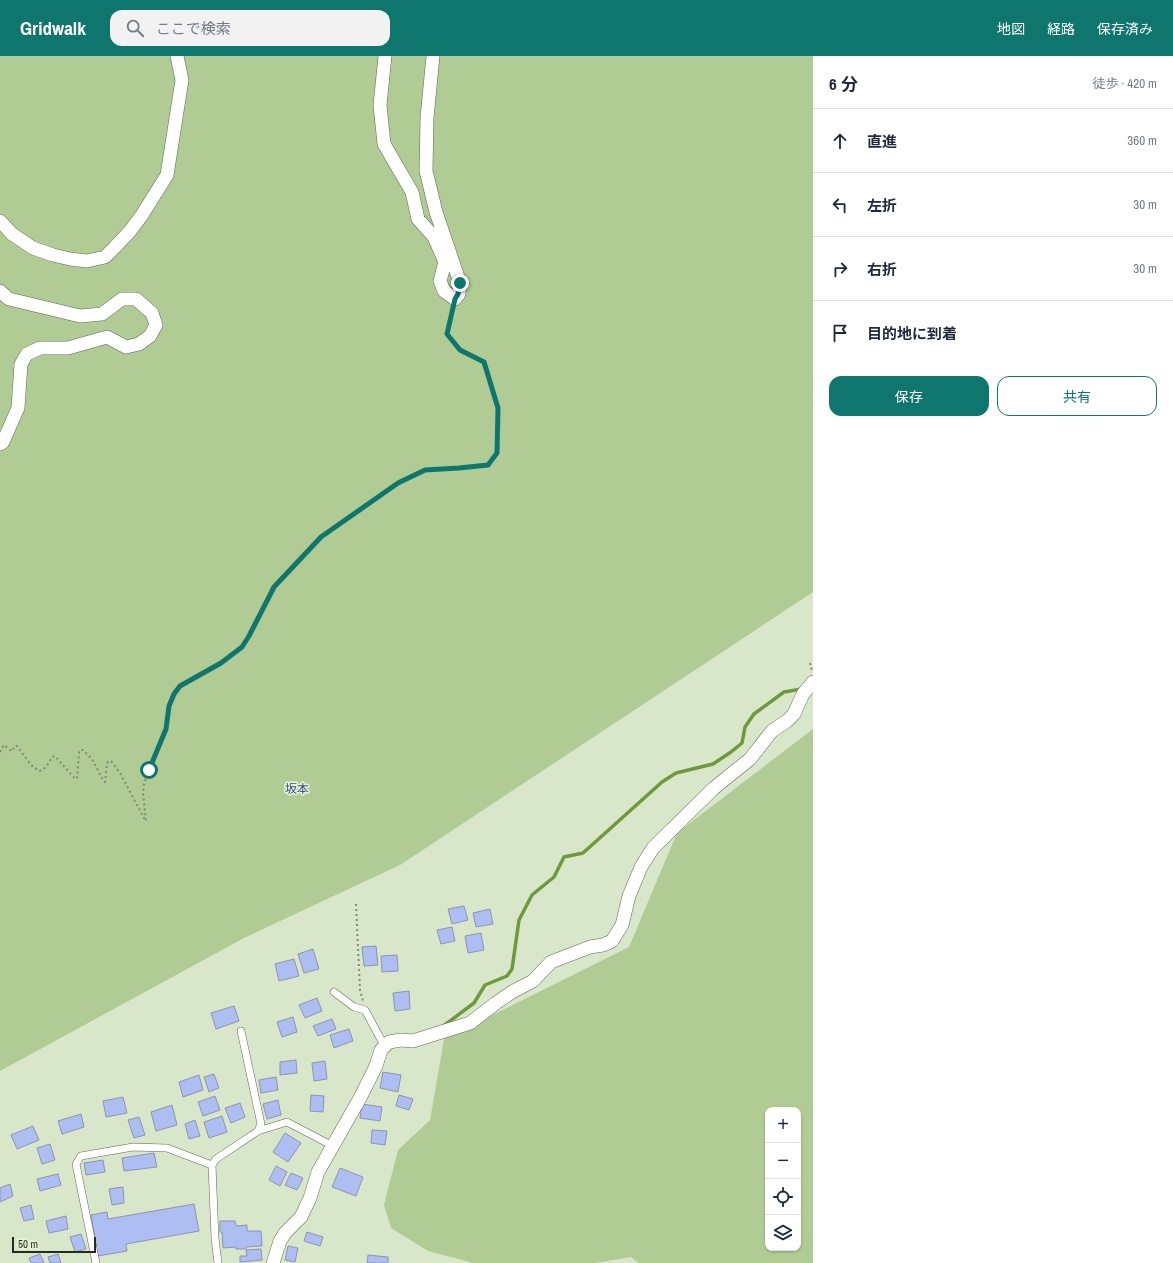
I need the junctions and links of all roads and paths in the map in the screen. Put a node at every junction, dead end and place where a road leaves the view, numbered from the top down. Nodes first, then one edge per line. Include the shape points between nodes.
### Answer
1 (177, 56) edge
2 (385, 56) edge
3 (433, 56) edge
4 (0, 221) edge
5 (0, 291) edge
6 (455, 299) junction
7 (0, 444) edge
8 (810, 663) dead end
9 (813, 675) edge
10 (808, 688) edge
11 (0, 752) edge
12 (356, 904) dead end
13 (334, 992) dead end
14 (365, 1010) junction
15 (241, 1031) dead end
16 (385, 1047) junction
17 (258, 1131) junction
18 (333, 1146) junction
19 (212, 1165) junction
20 (96, 1263) edge
21 (218, 1263) edge
22 (273, 1263) edge

1 - 4 street via 182,80 167,175 142,215 115,247 104,257 87,261 65,258 33,248 12,234
2 - 6 street via 380,105 384,144 412,192 418,219 434,237 445,262 440,281 444,291
3 - 6 street via 427,118 426,171 436,212 460,283
5 - 7 street via 9,299 80,316 102,314 122,299 136,299 152,313 156,325 150,336 139,344 126,347 107,337 68,348 40,348 27,354 21,364 18,408
6 - 11 path via 447,334 460,350 484,362 498,408 497,453 488,465 425,470 398,483 321,537 274,587 242,647 221,663 180,686 174,694 169,706 166,729 144,783 146,821 111,761 107,763 104,782 92,759 83,750 79,753 77,778 55,756 39,771 31,765 17,746 11,751 3,745
8 - 9 path
10 - 16 street via 794,714 772,731 750,760 714,788 653,848 641,867 629,896 622,925 612,941 551,962 532,981 512,992 470,1023 413,1041 389,1042
12 - 14 path via 360,990
13 - 14 lane via 354,1006
14 - 16 lane
15 - 17 lane via 261,1124
16 - 18 street via 381,1050 376,1066
17 - 18 lane via 287,1122
17 - 19 lane
18 - 22 street via 318,1172 302,1217 285,1233
19 - 20 lane via 167,1148 133,1147 81,1156 76,1164
19 - 21 lane

